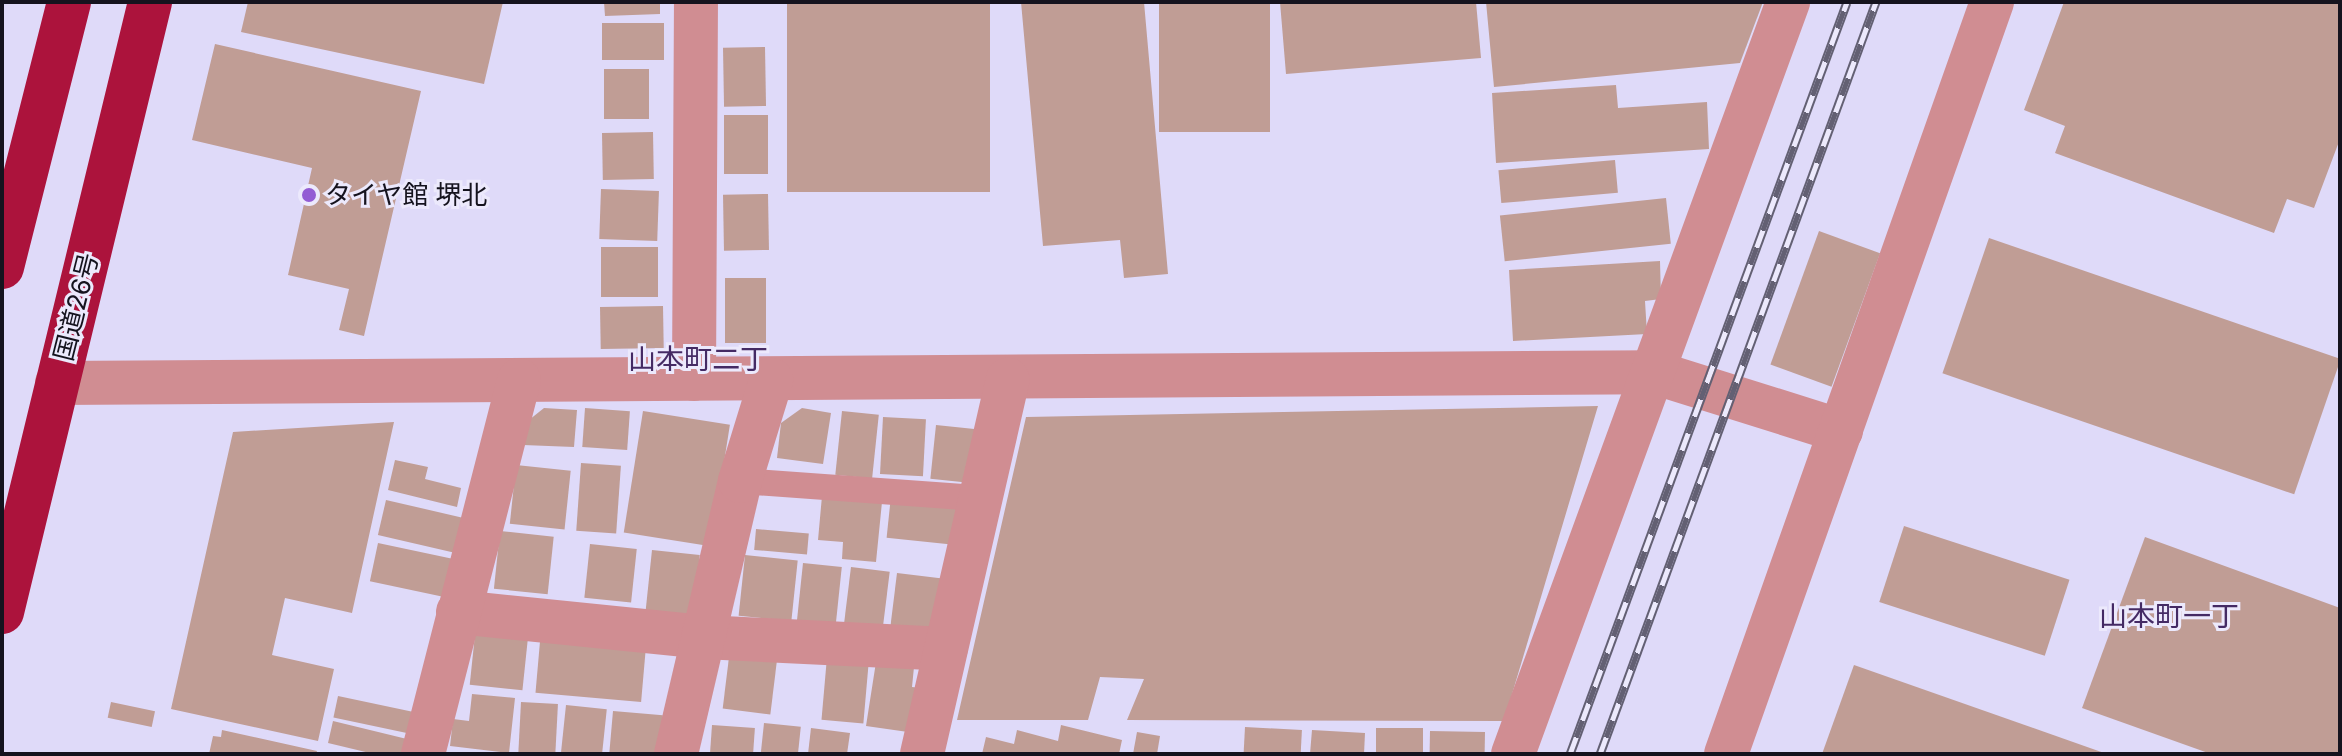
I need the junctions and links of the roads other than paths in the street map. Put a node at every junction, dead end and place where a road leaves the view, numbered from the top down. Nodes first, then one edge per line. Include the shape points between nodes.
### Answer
1 (69, 2) edge
2 (150, 2) edge
3 (696, 2) edge
4 (1788, 2) edge
5 (1992, 2) edge
6 (2, 267) edge
7 (1653, 372) junction
8 (694, 379) junction
9 (519, 380) junction
10 (771, 380) junction
11 (1008, 380) junction
12 (57, 383) junction
13 (1841, 431) junction
14 (740, 481) junction
15 (980, 498) junction
16 (2, 612) edge
17 (458, 612) junction
18 (703, 637) junction
19 (946, 649) junction
20 (423, 754) edge
21 (676, 754) edge
22 (922, 754) edge
23 (1513, 754) edge
24 (1726, 754) edge

1 - 6 highway
2 - 12 highway, 国道26号
3 - 8 street
4 - 7 street
5 - 13 street
7 - 11 street
7 - 13 street
7 - 23 street
8 - 9 street
8 - 10 street
9 - 12 street
9 - 17 street
10 - 11 street
10 - 14 street
11 - 15 street
12 - 16 highway, 国道26号
13 - 24 street
14 - 15 lane
14 - 18 street
15 - 19 street
17 - 18 street
17 - 20 street
18 - 19 street
18 - 21 street
19 - 22 street

